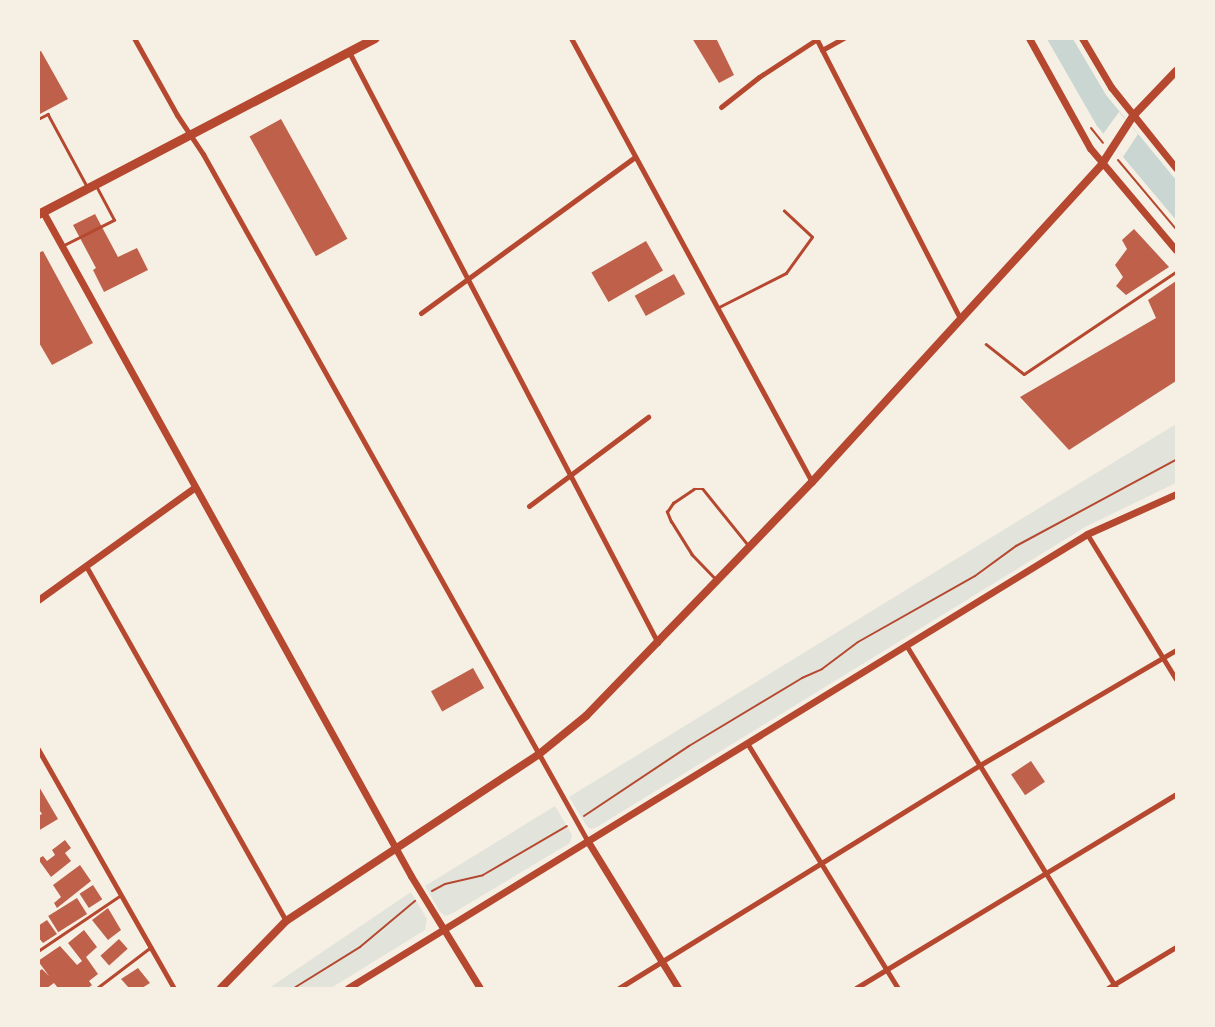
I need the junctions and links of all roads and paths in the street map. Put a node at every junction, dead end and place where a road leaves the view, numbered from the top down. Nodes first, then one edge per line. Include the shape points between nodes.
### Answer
1 (134, 38) edge
2 (375, 38) edge
3 (571, 38) edge
4 (844, 38) edge
5 (1030, 38) edge
6 (1082, 38) edge
7 (816, 39) edge
8 (822, 50) junction
9 (349, 52) junction
10 (1177, 71) edge
11 (721, 107) dead end
12 (38, 119) edge
13 (1131, 119) junction
14 (1091, 128) dead end
15 (190, 135) junction
16 (1112, 149) junction
17 (635, 157) junction
18 (1102, 164) junction
19 (1177, 168) edge
20 (92, 187) junction
21 (40, 210) edge
22 (784, 211) dead end
23 (1177, 229) edge
24 (61, 246) junction
25 (1177, 250) edge
26 (1177, 272) edge
27 (468, 279) junction
28 (717, 308) junction
29 (421, 313) dead end
30 (960, 318) junction
31 (986, 344) dead end
32 (648, 417) dead end
33 (1177, 460) edge
34 (570, 474) junction
35 (812, 482) junction
36 (195, 487) junction
37 (1177, 494) edge
38 (528, 506) dead end
39 (1087, 534) junction
40 (749, 546) junction
41 (86, 566) junction
42 (716, 580) junction
43 (38, 600) edge
44 (658, 643) junction
45 (906, 645) junction
46 (1177, 650) edge
47 (1163, 656) junction
48 (1177, 679) edge
49 (747, 743) junction
50 (38, 749) edge
51 (538, 755) junction
52 (980, 765) junction
53 (1177, 793) edge
54 (576, 821) junction
55 (587, 840) junction
56 (395, 847) junction
57 (821, 863) junction
58 (1046, 873) junction
59 (121, 895) junction
60 (423, 896) junction
61 (286, 921) junction
62 (444, 929) junction
63 (151, 947) junction
64 (1177, 947) edge
65 (38, 951) edge
66 (662, 962) junction
67 (886, 970) junction
68 (1113, 987) edge
69 (97, 989) edge
70 (174, 989) edge
71 (221, 989) edge
72 (294, 989) edge
73 (348, 989) edge
74 (480, 989) edge
75 (618, 989) edge
76 (678, 989) edge
77 (856, 989) edge
78 (898, 989) edge

1 - 15 street
2 - 9 main road
3 - 17 street
4 - 8 street
5 - 18 street
6 - 13 street
7 - 8 street
7 - 11 street
8 - 30 street
9 - 15 main road
9 - 27 street
10 - 13 main road
12 - 20 lane via 48,114
13 - 16 main road
13 - 19 street
14 - 16 path
15 - 20 main road
15 - 51 street
16 - 18 main road
16 - 23 path
17 - 27 street
17 - 28 street
18 - 25 street
18 - 30 main road
20 - 21 main road
20 - 24 lane via 114,220
21 - 24 street
22 - 28 lane via 811,237 805,246 786,273
24 - 36 street
26 - 31 lane via 1024,374
27 - 29 street
27 - 34 street
28 - 35 street
30 - 35 main road
32 - 34 street
33 - 54 path via 1016,546 975,576 689,746
34 - 38 street
34 - 44 street
35 - 40 main road
36 - 41 street
36 - 56 street
37 - 39 street
39 - 45 street
39 - 47 street
40 - 42 main road
40 - 42 lane via 703,489 694,489 673,503 667,512 671,522 692,555
41 - 43 street
41 - 61 street
42 - 44 main road
44 - 51 main road via 586,716
45 - 49 street
45 - 52 street
46 - 47 street
47 - 48 street
47 - 52 street
49 - 55 street
49 - 57 street
50 - 59 street
51 - 54 street
51 - 56 main road
52 - 57 street
52 - 58 street
53 - 58 street
54 - 55 street
54 - 60 path via 483,875 445,884
55 - 62 street
55 - 66 street
56 - 60 street
56 - 61 main road
57 - 66 street
57 - 67 street
58 - 67 street
58 - 68 street
59 - 63 street
59 - 65 lane
60 - 62 street
60 - 72 path via 339,962
61 - 71 main road
62 - 73 street
62 - 74 street
63 - 69 lane
63 - 70 street
64 - 68 street
66 - 75 street
66 - 76 street
67 - 77 street
67 - 78 street

